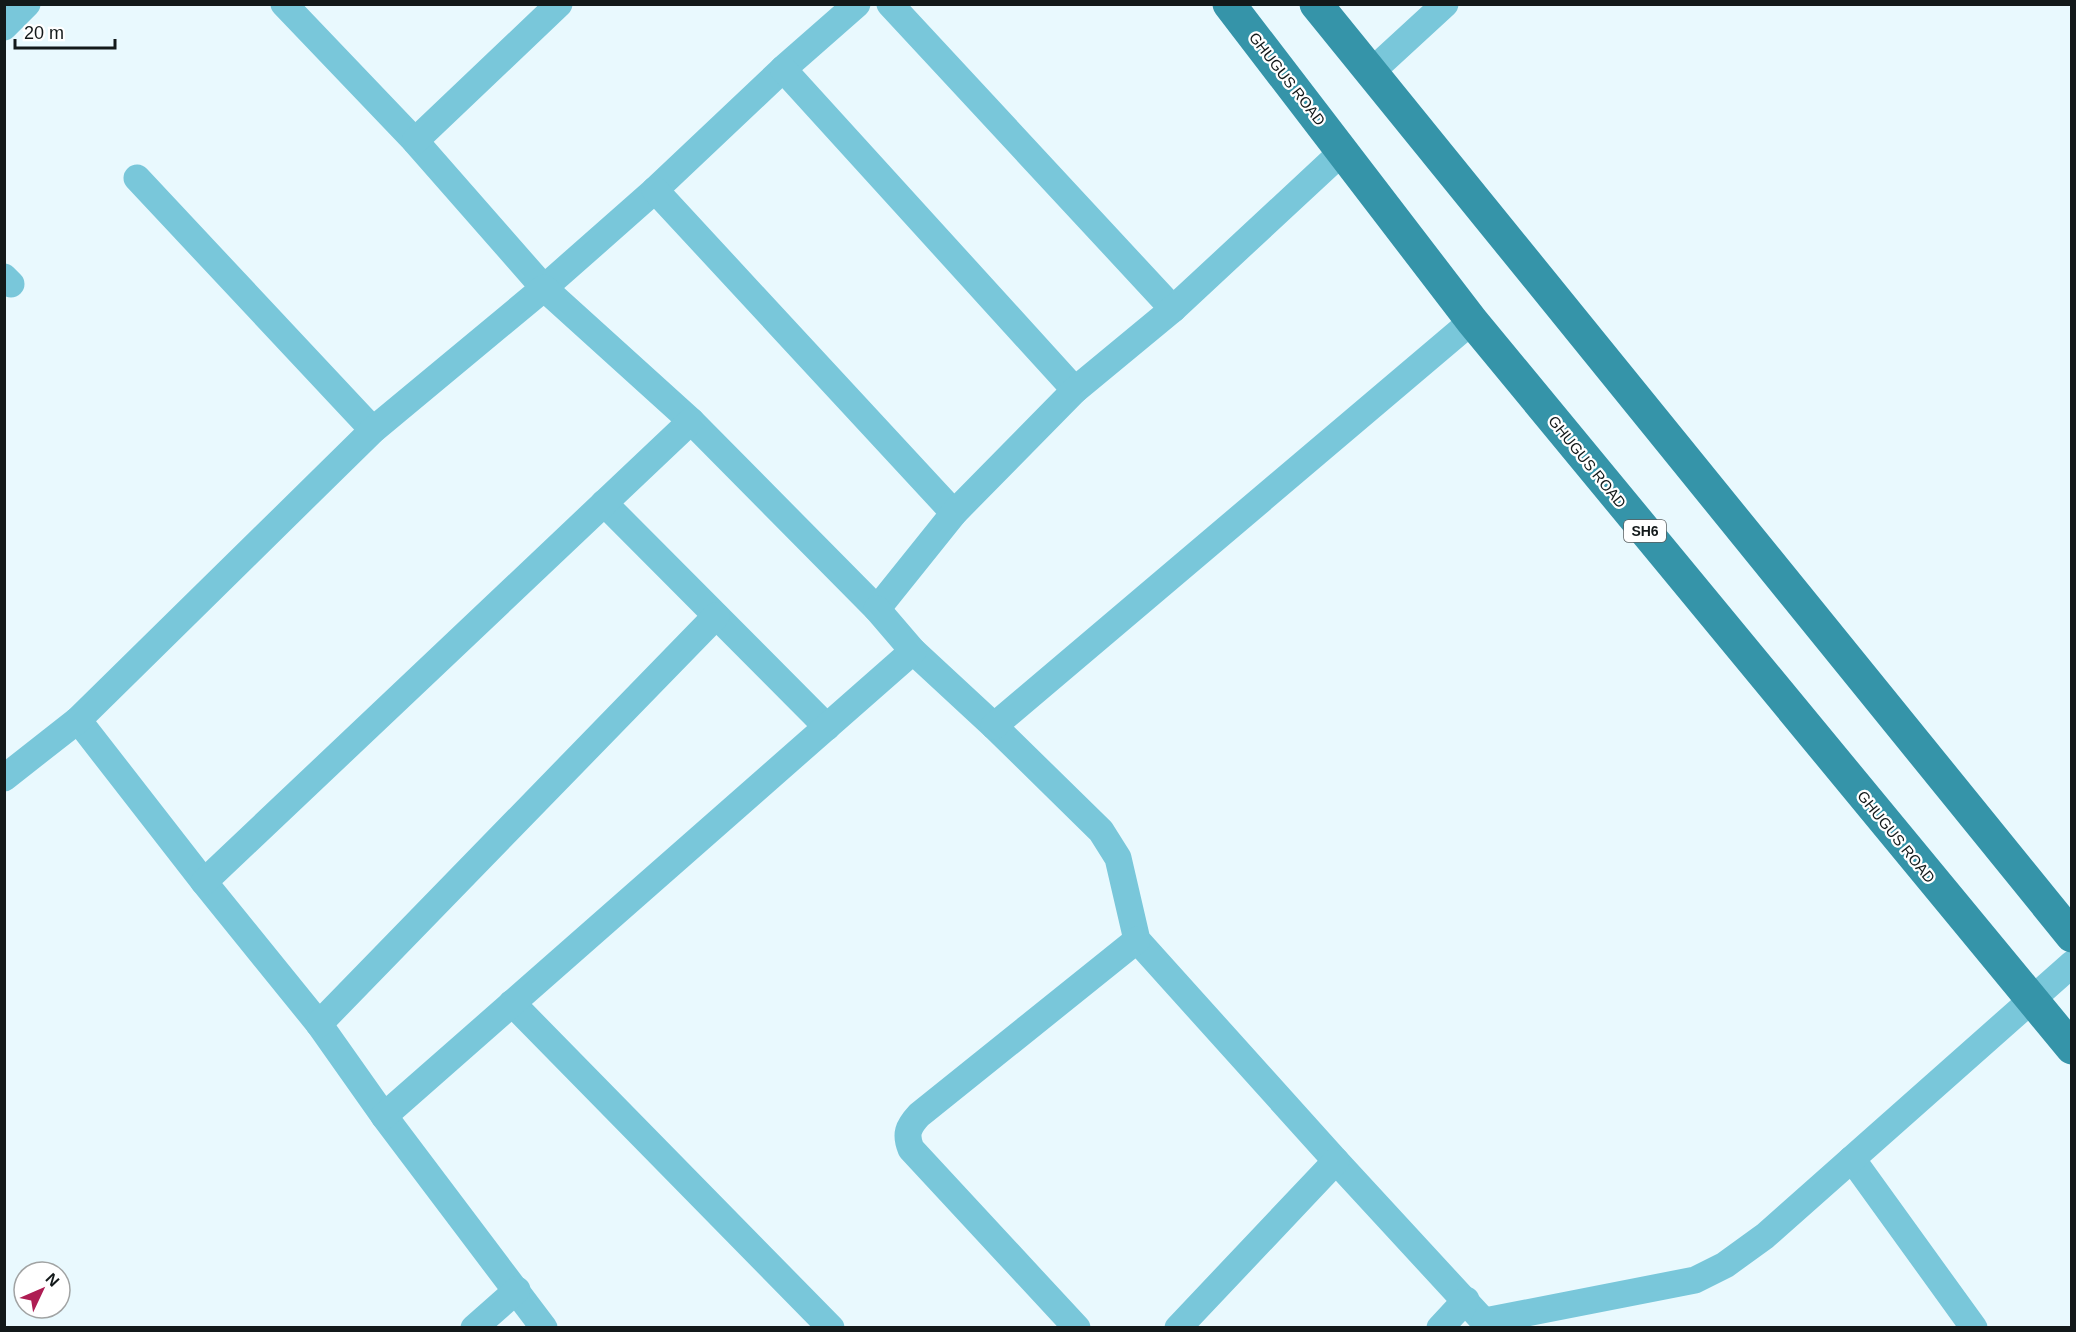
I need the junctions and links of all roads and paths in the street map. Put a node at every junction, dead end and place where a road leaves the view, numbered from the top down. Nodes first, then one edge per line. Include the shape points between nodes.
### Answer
1 (27, 4) edge
2 (284, 4) edge
3 (559, 4) edge
4 (857, 4) edge
5 (890, 4) edge
6 (1229, 4) edge
7 (1316, 4) edge
8 (1445, 4) edge
9 (4, 27) edge
10 (783, 69) junction
11 (1370, 74) junction
12 (415, 141) junction
13 (1343, 152) junction
14 (137, 178) dead end
15 (655, 190) junction
16 (544, 288) junction
17 (1173, 309) junction
18 (1472, 321) junction
19 (1075, 390) junction
20 (691, 421) junction
21 (373, 430) junction
22 (604, 503) junction
23 (954, 513) junction
24 (877, 609) junction
25 (716, 616) junction
26 (913, 651) junction
27 (78, 720) junction
28 (994, 726) junction
29 (828, 727) junction
30 (5, 776) edge
31 (204, 882) junction
32 (2072, 936) edge
33 (1137, 940) junction
34 (2072, 964) edge
35 (2031, 1000) junction
36 (512, 1003) junction
37 (319, 1024) junction
38 (2072, 1048) edge
39 (384, 1116) junction
40 (1852, 1159) junction
41 (1336, 1161) junction
42 (517, 1290) junction
43 (1466, 1300) junction
44 (1962, 1323) edge
45 (1487, 1324) edge
46 (474, 1328) edge
47 (544, 1328) edge
48 (831, 1328) edge
49 (1077, 1328) edge
50 (1178, 1328) edge
51 (1440, 1328) edge

1 - 9 street
2 - 12 street
3 - 12 street
4 - 10 street
5 - 17 street
6 - 13 main road, GHUGUS ROAD / SH6
7 - 11 main road
8 - 11 street
10 - 15 street
10 - 19 street
11 - 32 main road
12 - 16 street
13 - 17 street
13 - 18 main road, GHUGUS ROAD / SH6
14 - 21 street
15 - 16 street
15 - 23 street
16 - 20 street
16 - 21 street
17 - 19 street
18 - 28 street
18 - 35 main road, GHUGUS ROAD / SH6
19 - 23 street
20 - 22 street
20 - 24 street
21 - 27 street
22 - 25 street
22 - 31 street
23 - 24 street
24 - 26 street
25 - 29 street
25 - 37 street
26 - 28 street
26 - 29 street
27 - 30 street
27 - 31 street
28 - 33 street via 1101,831 1118,858
29 - 36 street
31 - 37 street
33 - 41 street
33 - 49 street via 919,1115 907,1138 911,1149
34 - 35 street
35 - 38 main road, GHUGUS ROAD / SH6
35 - 40 street
36 - 39 street
36 - 48 street
37 - 39 street
39 - 42 street
40 - 44 street
40 - 45 street via 1765,1236 1725,1265 1695,1280
41 - 43 street
41 - 50 street
42 - 46 street
42 - 47 street
43 - 45 street
43 - 51 street

